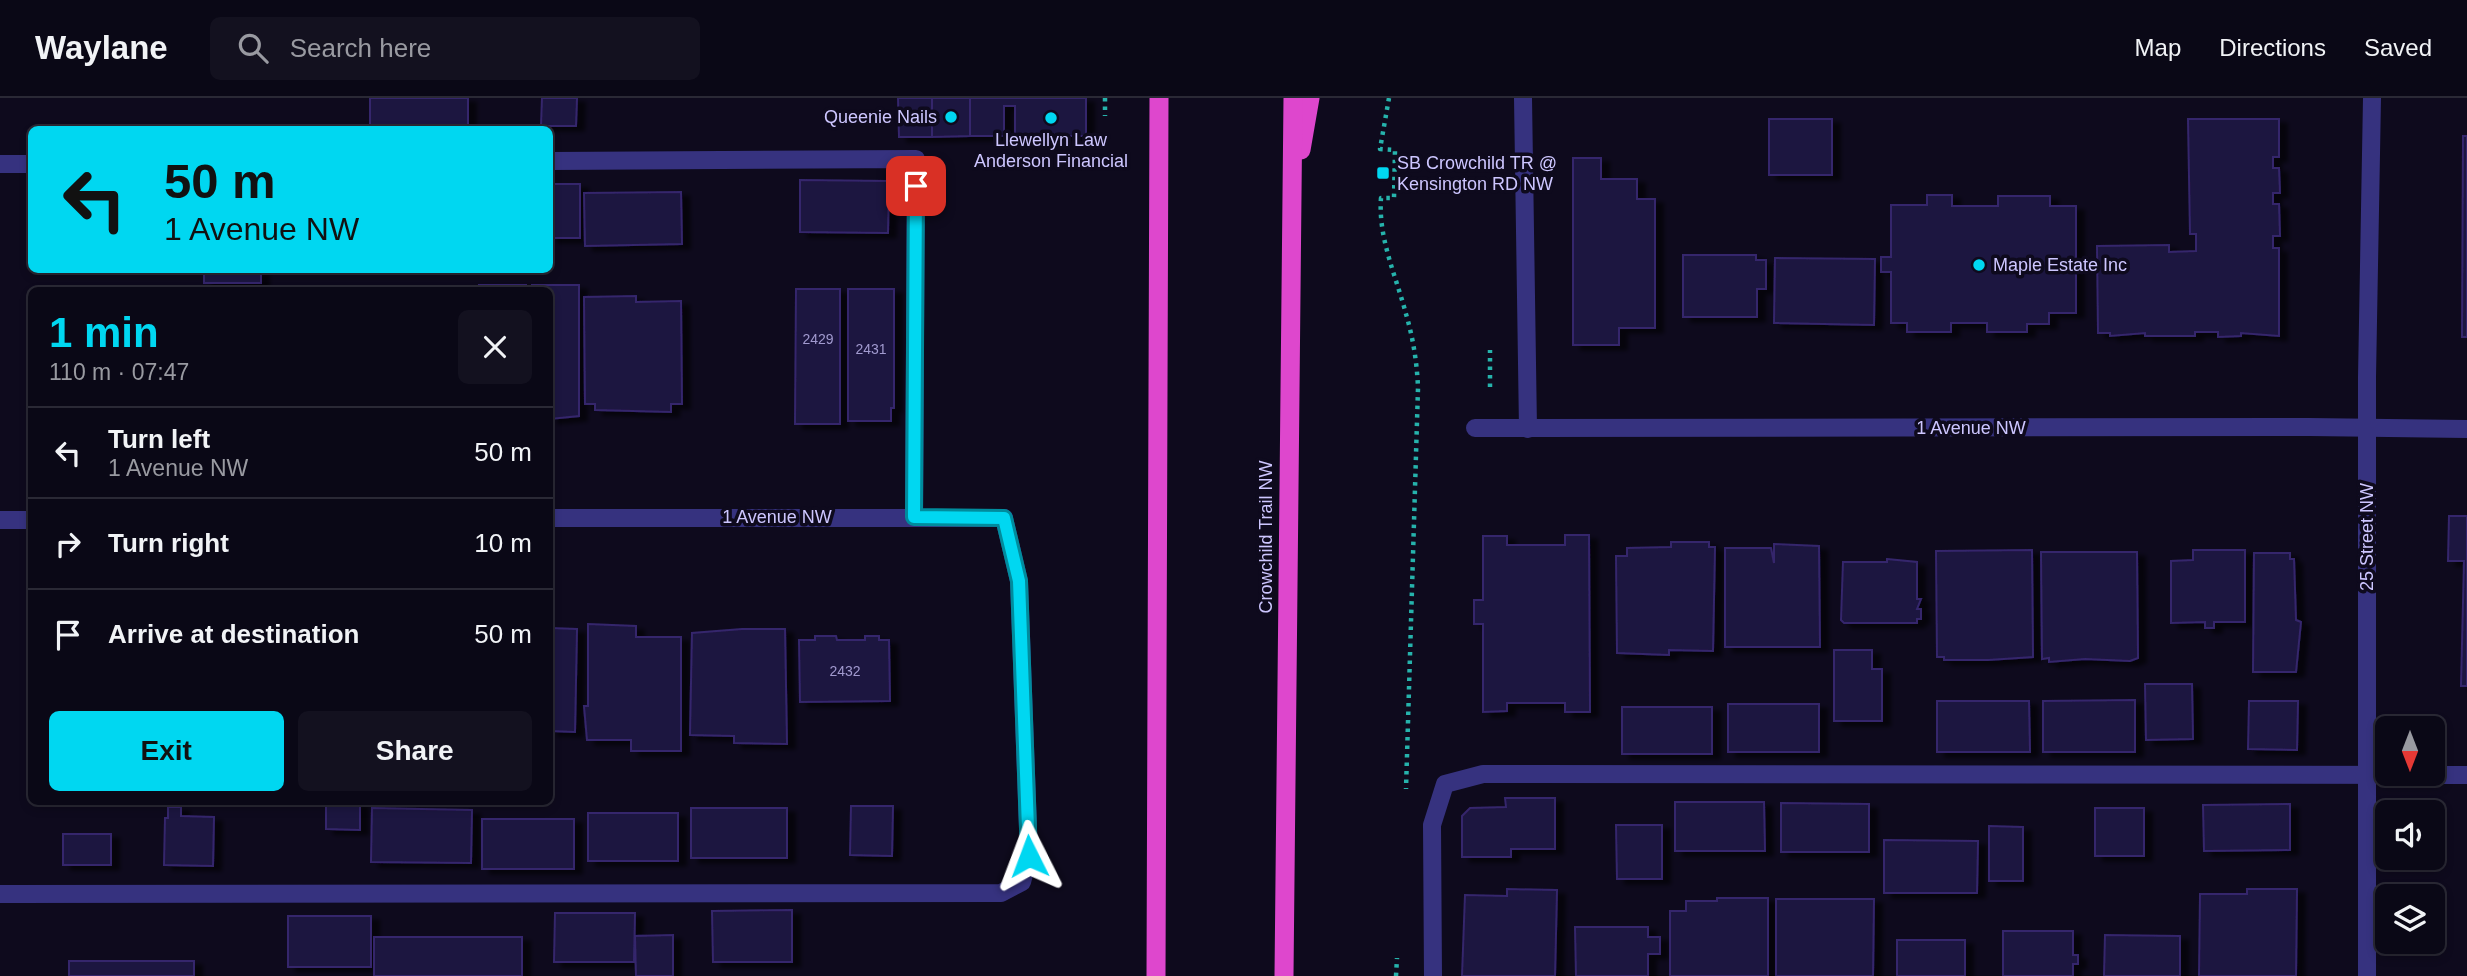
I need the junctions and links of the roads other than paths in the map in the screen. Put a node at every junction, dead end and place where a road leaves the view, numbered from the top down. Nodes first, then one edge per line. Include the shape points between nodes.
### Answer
1 (1159, 98) edge
2 (1293, 98) edge
3 (1310, 98) edge
4 (1523, 98) edge
5 (2372, 98) edge
6 (553, 161) edge
7 (0, 164) edge
8 (28, 164) edge
9 (1290, 217) junction
10 (1475, 428) dead end
11 (2367, 428) junction
12 (1528, 429) junction
13 (2467, 429) edge
14 (914, 517) junction
15 (553, 518) edge
16 (0, 520) edge
17 (28, 520) edge
18 (2368, 775) junction
19 (2467, 775) edge
20 (0, 894) edge
21 (1156, 976) edge
22 (1284, 976) edge
23 (1433, 976) edge
24 (2367, 976) edge

1 - 21 highway
2 - 9 highway, Crowchild Trail NW
3 - 9 highway
4 - 12 street
5 - 11 street, 25 Street NW
6 - 14 street via 916,159
7 - 8 street
9 - 22 highway, Crowchild Trail NW
10 - 12 street, 1 Avenue NW
11 - 12 street, 1 Avenue NW
11 - 13 street, 1 Avenue NW
11 - 18 street, 25 Street NW
14 - 15 street, 1 Avenue NW
14 - 20 street, 1 Avenue NW via 1004,518 1019,581 1029,856 1022,882 1001,893
16 - 17 street
18 - 19 street
18 - 23 street via 1483,774 1445,784 1432,825
18 - 24 street, 25 Street NW

